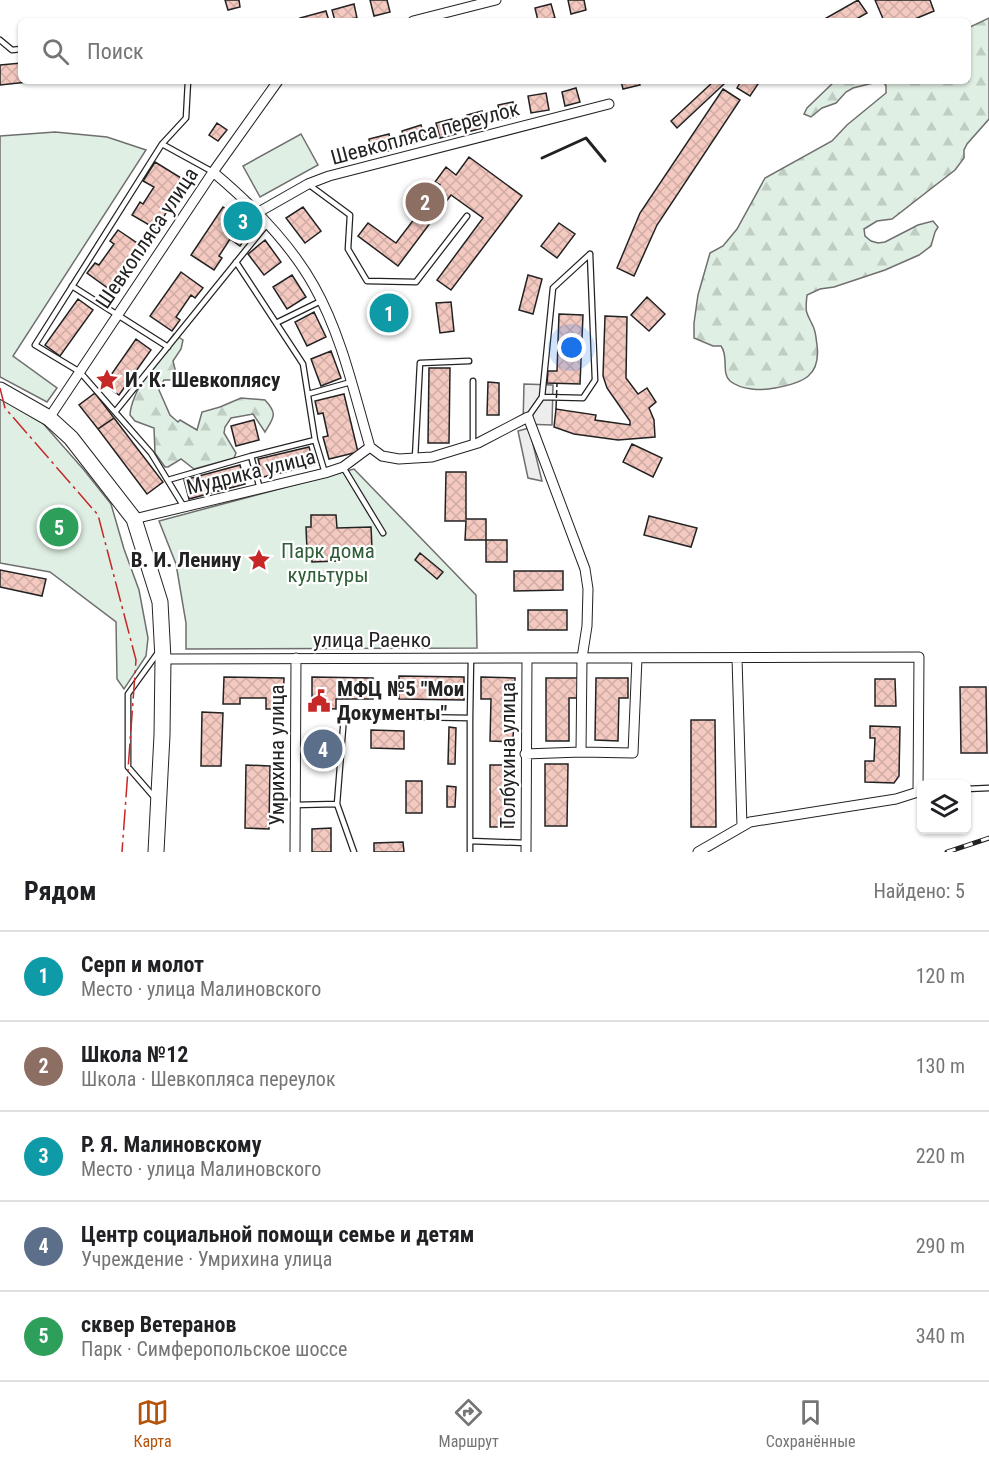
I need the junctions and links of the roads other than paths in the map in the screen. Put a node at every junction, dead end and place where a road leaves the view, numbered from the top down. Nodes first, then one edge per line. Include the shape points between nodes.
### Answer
1 (496, 0) edge
2 (424, 18) edge
3 (0, 40) edge
4 (18, 49) edge
5 (188, 84) edge
6 (276, 84) edge
7 (609, 104) dead end
8 (162, 144) junction
9 (213, 172) junction
10 (309, 184) junction
11 (257, 213) junction
12 (467, 216) dead end
13 (267, 224) junction
14 (236, 262) junction
15 (72, 286) junction
16 (321, 301) junction
17 (117, 314) junction
18 (276, 323) junction
19 (168, 347) junction
20 (469, 361) dead end
21 (80, 372) junction
22 (473, 381) dead end
23 (351, 382) junction
24 (0, 390) edge
25 (308, 394) junction
26 (542, 397) junction
27 (115, 412) junction
28 (528, 417) junction
29 (49, 418) junction
30 (315, 440) junction
31 (472, 444) junction
32 (370, 447) junction
33 (251, 456) junction
34 (415, 458) junction
35 (343, 467) junction
36 (325, 473) junction
37 (168, 480) junction
38 (260, 489) junction
39 (184, 507) junction
40 (134, 519) junction
41 (383, 533) dead end
42 (163, 652) junction
43 (296, 658) junction
44 (471, 658) junction
45 (527, 658) junction
46 (582, 658) junction
47 (637, 658) junction
48 (737, 658) junction
49 (470, 718) junction
50 (581, 752) junction
51 (525, 754) junction
52 (920, 780) edge
53 (989, 788) edge
54 (971, 789) edge
55 (917, 793) edge
56 (159, 803) junction
57 (337, 804) junction
58 (295, 806) junction
59 (742, 826) junction
60 (470, 841) junction
61 (526, 848) edge
62 (156, 852) edge
63 (295, 852) edge
64 (354, 852) edge
65 (470, 852) edge
66 (698, 852) edge

1 - 2 street
3 - 4 lane via 12,50
5 - 8 lane via 186,118
6 - 9 street, Шевкопляса улица
7 - 10 street, Шевкопляса переулок
8 - 9 lane
8 - 15 lane
9 - 11 street
9 - 17 street, Шевкопляса улица
10 - 11 street, Шевкопляса переулок
10 - 12 lane via 350,215 348,249 367,280 416,282
11 - 13 street
13 - 14 lane
13 - 16 street via 314,285
14 - 18 lane
14 - 19 lane
15 - 17 lane
15 - 21 lane via 34,345
16 - 18 lane
16 - 23 street
17 - 19 lane
17 - 21 street, Шевкопляса улица
18 - 25 lane via 303,364
19 - 27 lane
20 - 34 lane via 420,363
21 - 27 lane
21 - 29 street, Шевкопляса улица
22 - 31 lane
23 - 25 lane
23 - 32 street
24 - 29 main road
25 - 30 lane
26 - 26 lane via 583,398 595,380 590,254 553,288
26 - 28 lane
27 - 37 lane via 151,453
28 - 31 street
28 - 46 street via 585,569 588,607
29 - 40 main road via 70,438
30 - 33 lane
30 - 36 lane
31 - 34 street via 432,457
32 - 34 street via 382,456
32 - 35 street, Мудрика улица
33 - 37 lane
33 - 38 lane
35 - 36 street, Мудрика улица
35 - 41 lane
36 - 38 street, Мудрика улица
37 - 39 lane
38 - 39 street, Мудрика улица
39 - 40 street, Мудрика улица
40 - 42 main road via 160,602
42 - 43 street, улица Раенко
42 - 56 main road
42 - 56 lane via 128,694 128,767
43 - 44 street, улица Раенко
43 - 58 street, Умрихина улица
44 - 45 street, улица Раенко
44 - 49 lane
45 - 46 street, улица Раенко
45 - 51 street, Толбухина улица
46 - 47 street, улица Раенко
46 - 50 street
47 - 48 street, улица Раенко
47 - 50 street via 633,753
48 - 52 street, улица Раенко via 919,657
48 - 59 street
49 - 57 lane via 344,716
49 - 60 lane
50 - 51 street
51 - 61 street, Толбухина улица
53 - 54 lane
55 - 59 street
56 - 62 main road
57 - 58 lane
57 - 64 lane
58 - 63 street, Умрихина улица
59 - 66 street
60 - 61 lane
60 - 65 lane

